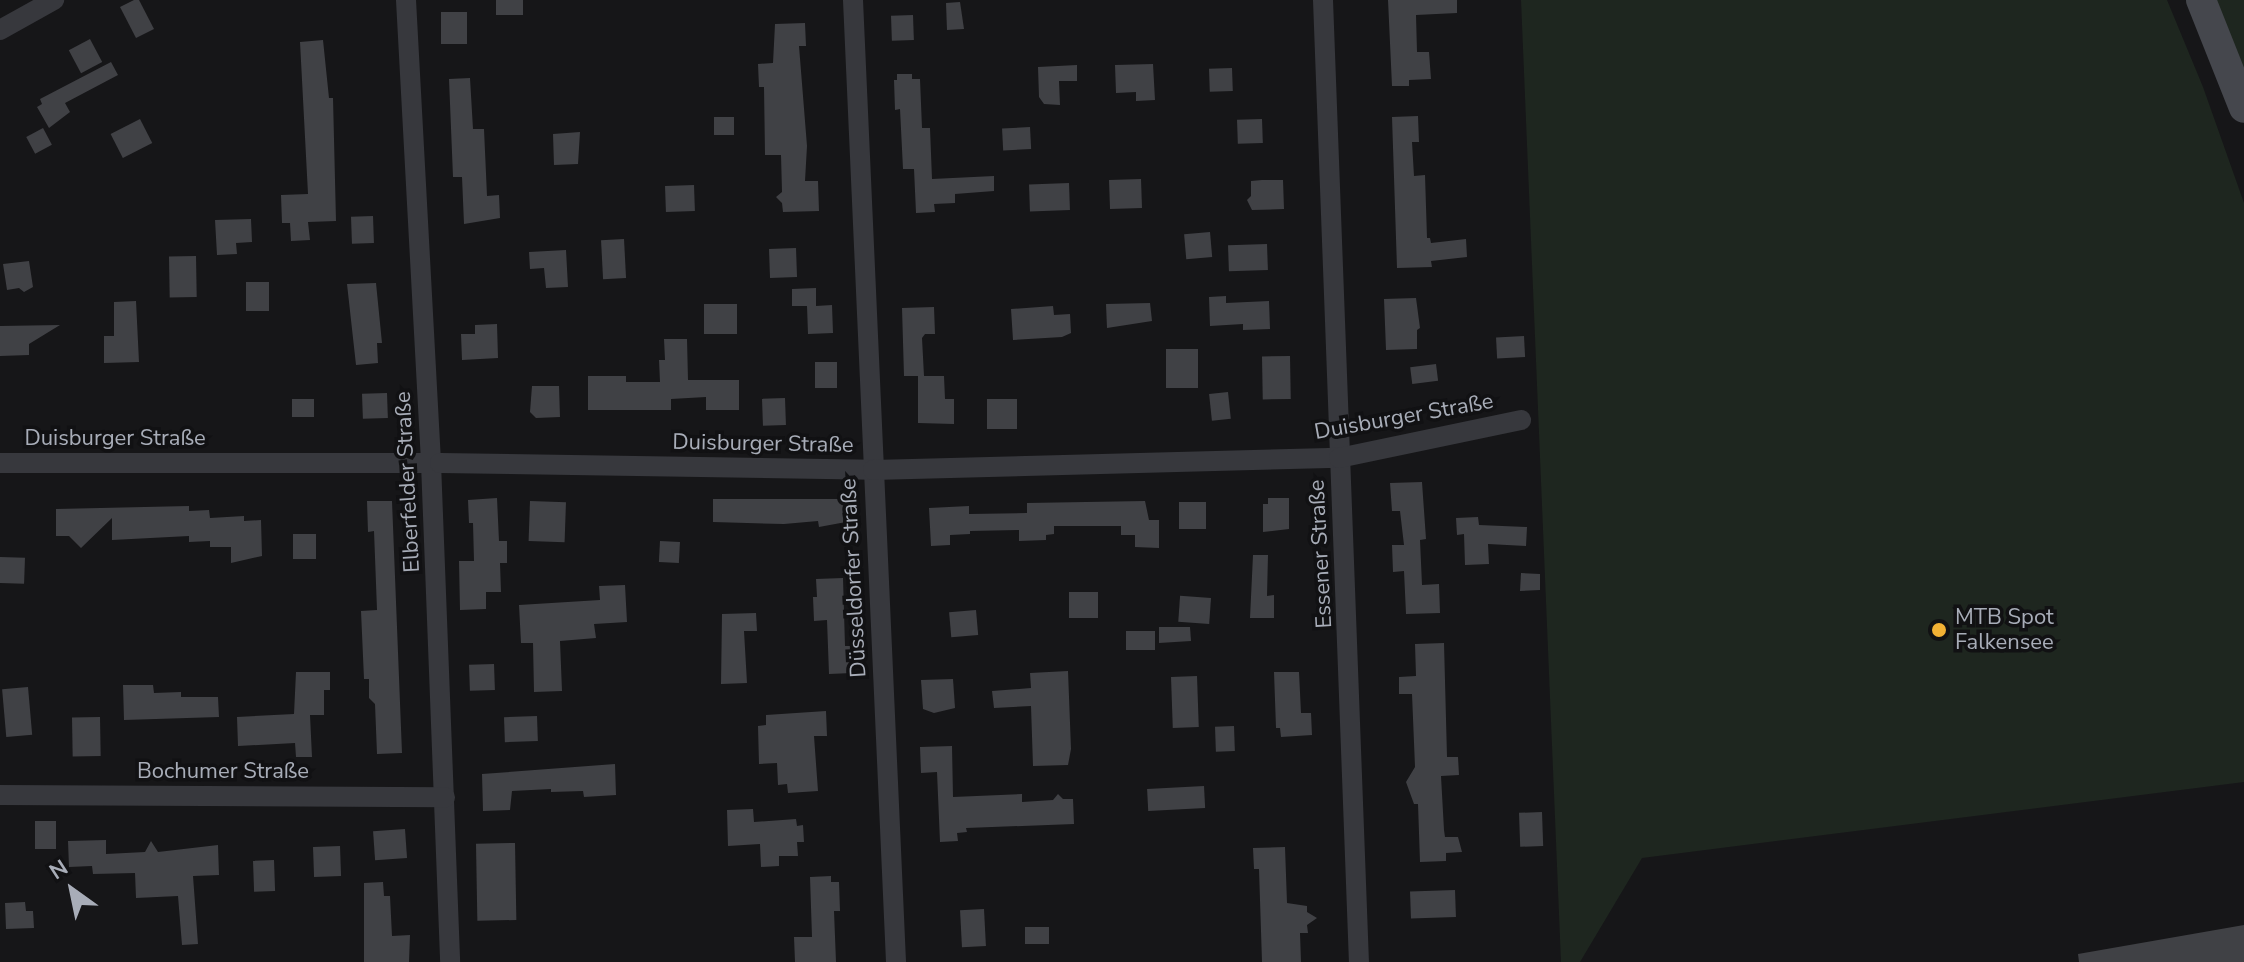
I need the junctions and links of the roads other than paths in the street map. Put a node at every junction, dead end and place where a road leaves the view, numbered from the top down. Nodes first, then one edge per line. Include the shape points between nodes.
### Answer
1 (54, 0) edge
2 (406, 0) edge
3 (853, 0) edge
4 (1323, 0) edge
5 (2201, 0) edge
6 (0, 30) edge
7 (2244, 108) edge
8 (1521, 420) dead end
9 (1339, 458) junction
10 (0, 463) edge
11 (431, 463) junction
12 (873, 470) junction
13 (0, 795) edge
14 (445, 797) junction
15 (450, 962) edge
16 (896, 962) edge
17 (1359, 962) edge

1 - 6 street
2 - 11 street, Elberfelder Straße
3 - 12 street, Düsseldorfer Straße
4 - 9 street, Essener Straße
5 - 7 main road
8 - 9 street, Duisburger Straße
9 - 12 street, Duisburger Straße
9 - 17 street, Essener Straße
10 - 11 street, Duisburger Straße
11 - 12 street, Duisburger Straße
11 - 14 street, Elberfelder Straße
12 - 16 street, Düsseldorfer Straße
13 - 14 street, Bochumer Straße
14 - 15 street, Elberfelder Straße

